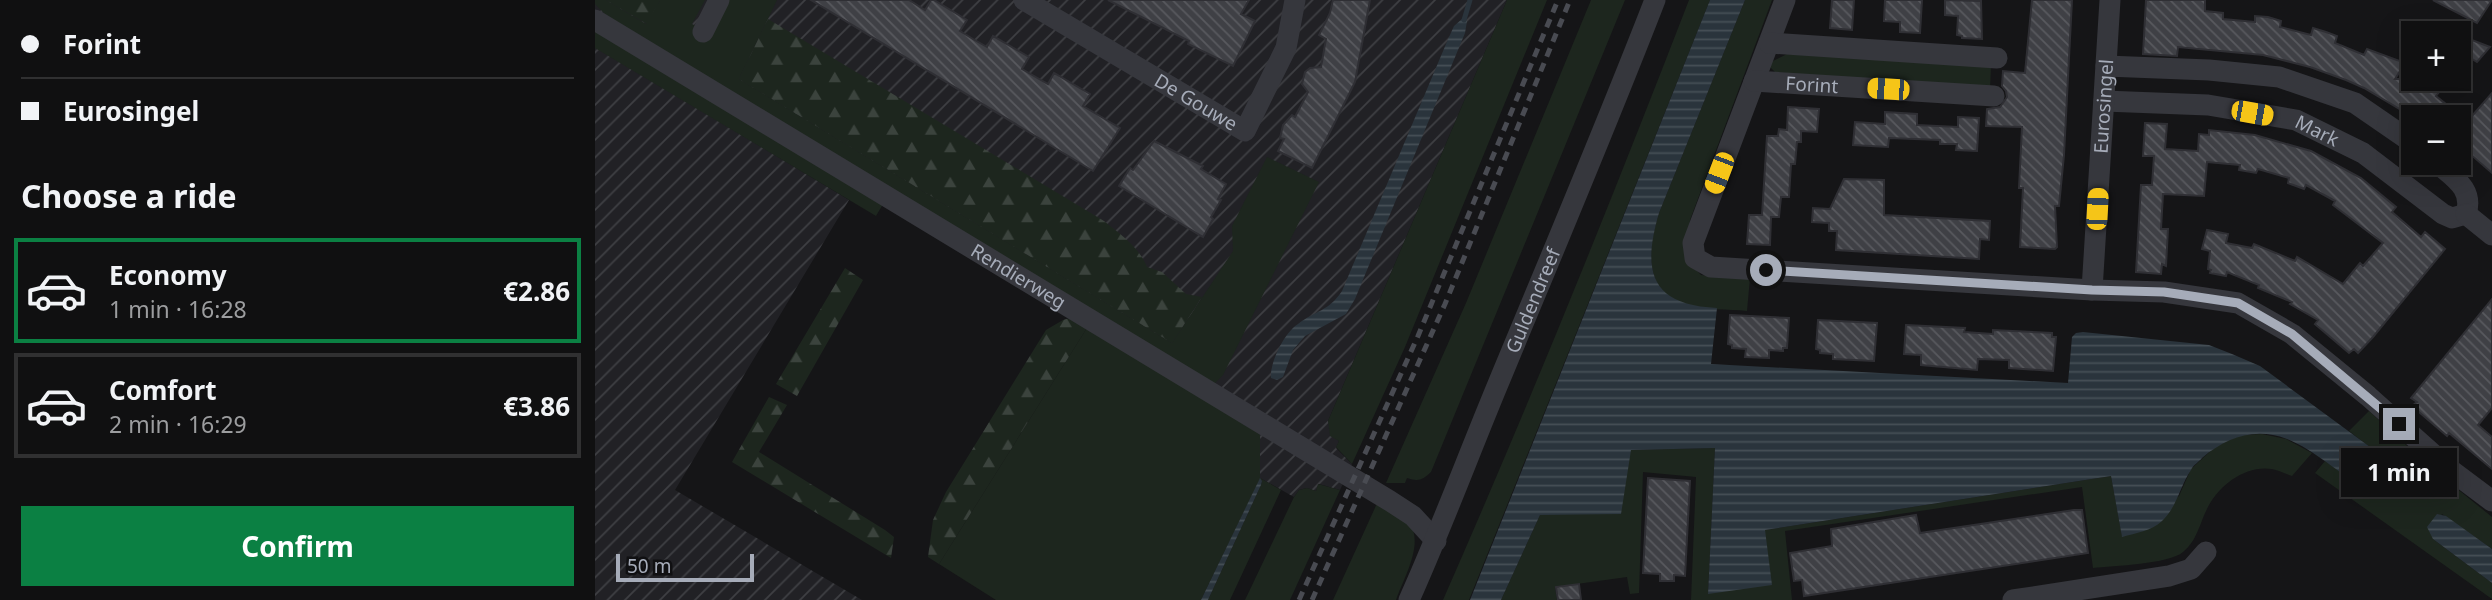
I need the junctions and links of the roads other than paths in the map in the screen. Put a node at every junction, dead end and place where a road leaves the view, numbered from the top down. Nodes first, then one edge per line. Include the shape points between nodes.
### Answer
1 (719, 0) edge
2 (1024, 0) edge
3 (1295, 0) edge
4 (1655, 0) edge
5 (1785, 0) edge
6 (2110, 0) edge
7 (595, 20) edge
8 (703, 32) dead end
9 (1769, 43) junction
10 (1997, 58) dead end
11 (2106, 66) junction
12 (1754, 81) junction
13 (1994, 96) dead end
14 (2104, 101) junction
15 (2401, 135) edge
16 (2450, 175) edge
17 (2466, 214) junction
18 (2492, 235) edge
19 (2092, 290) junction
20 (2492, 501) edge
21 (1436, 541) junction
22 (2206, 552) dead end
23 (1409, 600) edge
24 (2013, 600) edge

1 - 8 street
2 - 3 street, De Gouwe via 1245,131 1286,48
4 - 21 street, Guldendreef
5 - 9 street, Forint
6 - 11 street, Eurosingel
7 - 21 street, Rendierweg via 1390,501 1413,516
9 - 10 street, Forint
9 - 12 street, Forint
11 - 14 street, Eurosingel
11 - 15 street, Mark via 2279,77 2355,103
12 - 13 street, Forint
12 - 19 street, Forint via 1693,243 1695,258 1711,267
14 - 17 street, Mark via 2208,105 2296,120 2363,153 2443,214 2452,218
14 - 19 street, Eurosingel
16 - 17 street via 2464,188 2469,202
17 - 18 street, Mark
19 - 20 street via 2164,292 2238,303 2292,334
21 - 23 street, Guldendreef
22 - 24 street via 2190,569 2169,576

